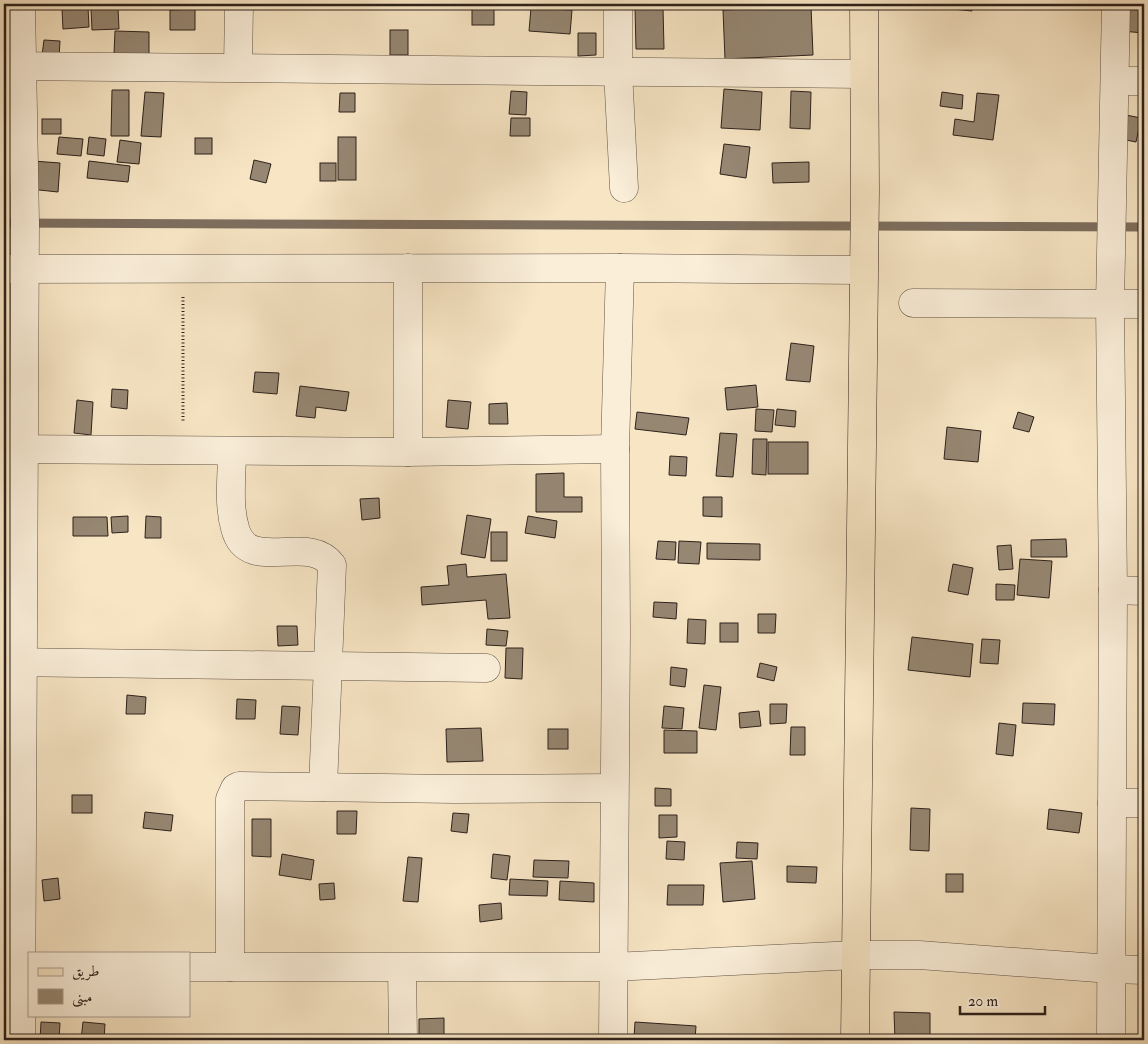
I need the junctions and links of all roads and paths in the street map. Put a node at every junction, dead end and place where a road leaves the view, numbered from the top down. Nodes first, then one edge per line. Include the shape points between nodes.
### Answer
1 (21, 4) edge
2 (239, 4) edge
3 (618, 4) edge
4 (864, 4) edge
5 (1116, 4) edge
6 (13, 66) edge
7 (238, 67) junction
8 (618, 71) junction
9 (863, 74) junction
10 (1116, 81) junction
11 (1144, 81) edge
12 (624, 188) dead end
13 (408, 268) junction
14 (620, 268) junction
15 (14, 269) edge
16 (183, 269) junction
17 (863, 270) junction
18 (913, 303) dead end
19 (1110, 304) junction
20 (1144, 304) edge
21 (14, 449) edge
22 (615, 449) junction
23 (183, 450) junction
24 (232, 451) junction
25 (408, 452) junction
26 (1113, 590) junction
27 (1144, 590) edge
28 (13, 662) edge
29 (329, 666) junction
30 (486, 668) dead end
31 (323, 787) junction
32 (613, 788) junction
33 (1112, 803) junction
34 (1144, 803) edge
35 (855, 955) junction
36 (18, 967) edge
37 (190, 967) edge
38 (230, 967) junction
39 (613, 967) junction
40 (402, 968) junction
41 (1111, 970) junction
42 (1144, 970) edge
43 (21, 1040) edge
44 (403, 1040) edge
45 (613, 1040) edge
46 (855, 1040) edge
47 (1110, 1040) edge

1 - 6 street
2 - 7 street
3 - 8 street
4 - 9 main road
5 - 10 street
6 - 7 street
6 - 15 street
7 - 8 street
8 - 9 street
8 - 12 street
9 - 17 main road
10 - 11 street
10 - 19 street
13 - 14 street
13 - 16 street
13 - 25 street
14 - 17 street
14 - 22 street
15 - 16 street
15 - 21 street
16 - 23 path
17 - 35 main road
18 - 19 street
19 - 20 street
19 - 26 street
21 - 23 street
21 - 28 street
22 - 25 street
22 - 32 street
23 - 24 street
24 - 25 street
24 - 29 street via 233,515 239,540 246,548 254,552 312,551 327,558 332,565
26 - 27 street
26 - 33 street
28 - 29 street
28 - 36 street
29 - 30 street
29 - 31 street
31 - 32 street
31 - 38 street via 244,785 232,792
32 - 39 street
33 - 34 street
33 - 41 street
35 - 39 street
35 - 41 street via 965,958
35 - 46 main road
36 - 43 street
37 - 38 street
38 - 40 street
39 - 40 street
39 - 45 street
40 - 44 street
41 - 42 street
41 - 47 street

